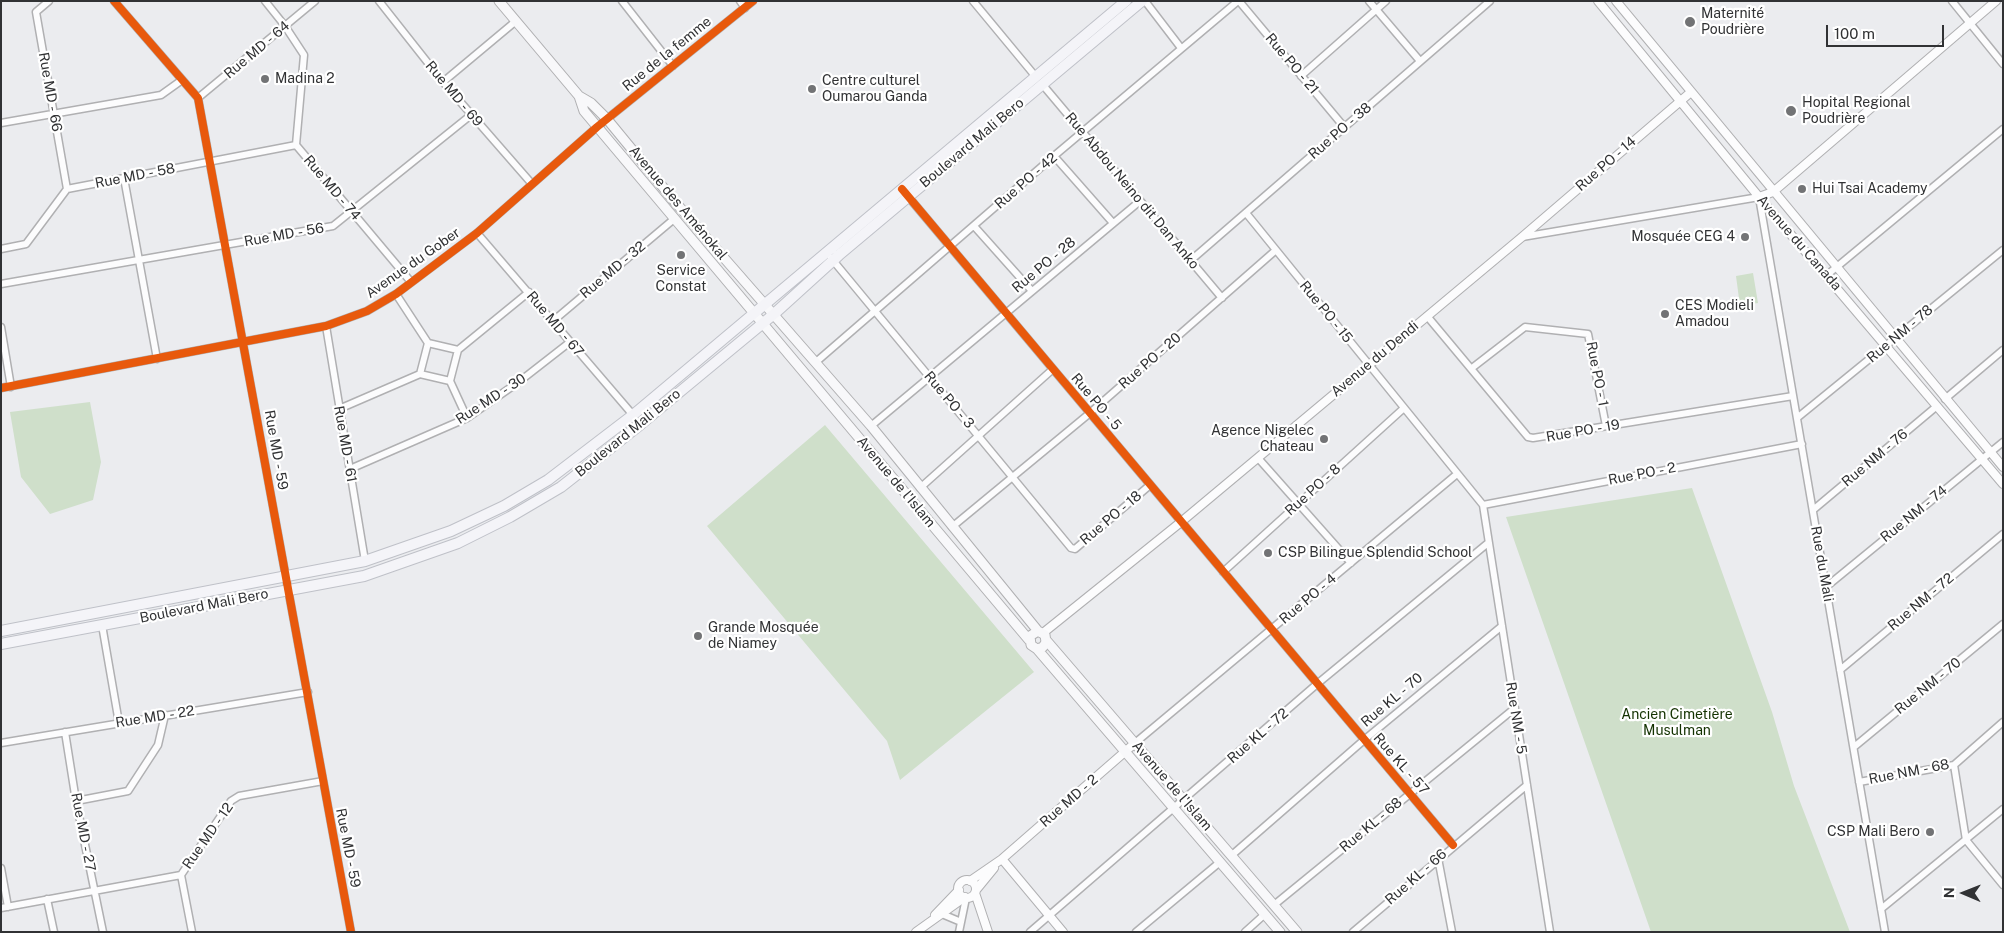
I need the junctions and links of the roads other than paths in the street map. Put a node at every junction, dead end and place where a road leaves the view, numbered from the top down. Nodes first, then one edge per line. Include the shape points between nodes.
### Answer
1 (49, 1) edge
2 (114, 1) edge
3 (265, 1) edge
4 (315, 1) edge
5 (379, 1) edge
6 (499, 1) edge
7 (622, 1) edge
8 (740, 1) edge
9 (753, 1) edge
10 (973, 1) edge
11 (1126, 1) edge
12 (1144, 1) edge
13 (1238, 1) edge
14 (1369, 1) edge
15 (1386, 1) edge
16 (1490, 1) edge
17 (1598, 1) edge
18 (1616, 1) edge
19 (1952, 1) edge
20 (1996, 1) edge
21 (745, 8) junction
22 (1376, 10) junction
23 (516, 21) junction
24 (1969, 24) junction
25 (286, 26) junction
26 (1181, 48) junction
27 (1420, 61) junction
28 (2003, 64) edge
29 (674, 66) junction
30 (1301, 76) junction
31 (182, 80) junction
32 (1039, 80) junction
33 (443, 82) junction
34 (1690, 92) junction
35 (579, 96) junction
36 (198, 98) junction
37 (1680, 100) junction
38 (54, 114) junction
39 (471, 115) junction
40 (607, 119) junction
41 (1, 123) edge
42 (597, 127) junction
43 (1345, 128) junction
44 (2003, 128) edge
45 (1082, 132) junction
46 (296, 145) junction
47 (1054, 156) junction
48 (210, 162) junction
49 (124, 178) junction
50 (532, 184) junction
51 (67, 189) junction
52 (1773, 192) junction
53 (905, 193) junction
54 (1759, 197) junction
55 (1140, 201) junction
56 (676, 203) junction
57 (667, 210) junction
58 (352, 212) junction
59 (1246, 213) junction
60 (674, 219) junction
61 (1113, 223) junction
62 (974, 226) junction
63 (477, 233) junction
64 (702, 233) junction
65 (1522, 237) junction
66 (693, 241) junction
67 (225, 245) junction
68 (950, 246) junction
69 (1, 249) edge
70 (1276, 250) junction
71 (2003, 250) edge
72 (830, 256) junction
73 (138, 260) junction
74 (1190, 261) junction
75 (1836, 268) junction
76 (1827, 275) junction
77 (412, 282) junction
78 (1, 284) edge
79 (1032, 291) junction
80 (529, 292) junction
81 (396, 294) junction
82 (1222, 298) junction
83 (764, 304) junction
84 (875, 311) junction
85 (1006, 313) junction
86 (754, 314) junction
87 (774, 314) junction
88 (1427, 316) junction
89 (553, 321) junction
90 (763, 324) junction
91 (326, 326) junction
92 (1, 327) edge
93 (1894, 339) junction
94 (570, 342) junction
95 (243, 343) junction
96 (428, 343) junction
97 (1886, 346) junction
98 (458, 350) junction
99 (2003, 350) edge
100 (156, 360) junction
101 (816, 362) junction
102 (1368, 364) junction
103 (1472, 368) junction
104 (1053, 369) junction
105 (420, 374) junction
106 (930, 377) junction
107 (450, 381) junction
108 (11, 387) junction
109 (1, 388) edge
110 (1793, 396) junction
111 (1945, 399) junction
112 (1937, 406) junction
113 (340, 408) junction
114 (1404, 408) junction
115 (1090, 414) junction
116 (633, 415) junction
117 (468, 418) junction
118 (1797, 418) junction
119 (872, 426) junction
120 (1606, 426) junction
121 (607, 434) junction
122 (978, 436) junction
123 (2003, 442) edge
124 (1802, 444) junction
125 (615, 445) junction
126 (1991, 452) junction
127 (1258, 458) junction
128 (1982, 459) junction
129 (2003, 467) edge
130 (350, 469) junction
131 (1457, 474) junction
132 (1012, 477) junction
133 (2003, 484) edge
134 (1150, 486) junction
135 (920, 488) junction
136 (1298, 504) junction
137 (1482, 505) junction
138 (1813, 510) junction
139 (1181, 522) junction
140 (952, 527) junction
141 (2003, 534) edge
142 (1488, 543) junction
143 (1071, 548) joint
144 (365, 561) junction
145 (1351, 563) junction
146 (1223, 572) junction
147 (287, 577) junction
148 (1826, 587) junction
149 (289, 590) junction
150 (149, 603) junction
151 (151, 616) junction
152 (2003, 624) edge
153 (102, 625) junction
154 (1502, 626) junction
155 (1, 631) edge
156 (1272, 631) junction
157 (1043, 635) junction
158 (1029, 640) junction
159 (1, 644) edge
160 (1037, 649) junction
161 (1840, 670) junction
162 (1317, 684) junction
163 (308, 692) junction
164 (1515, 708) junction
165 (165, 715) junction
166 (2003, 722) edge
167 (119, 723) junction
168 (65, 732) junction
169 (1364, 740) junction
170 (1, 743) edge
171 (1135, 743) junction
172 (1854, 747) junction
173 (1126, 751) junction
174 (1954, 765) junction
175 (323, 781) junction
176 (1859, 782) junction
177 (1527, 785) junction
178 (1409, 793) junction
179 (1184, 800) junction
180 (76, 801) junction
181 (1174, 808) junction
182 (2003, 809) edge
183 (1966, 840) junction
184 (1453, 845) junction
185 (1232, 855) junction
186 (1438, 858) junction
187 (1002, 859) junction
188 (1220, 862) junction
189 (1, 868) edge
190 (181, 874) junction
191 (970, 881) junction
192 (2003, 885) edge
193 (958, 890) junction
194 (95, 891) junction
195 (970, 895) junction
196 (47, 900) junction
197 (1274, 905) junction
198 (5, 907) edge
199 (1881, 909) junction
200 (942, 914) junction
201 (1265, 914) junction
202 (1049, 915) junction
203 (928, 922) junction
204 (961, 922) junction
205 (54, 932) edge
206 (103, 932) edge
207 (192, 932) edge
208 (352, 932) edge
209 (916, 932) edge
210 (959, 932) edge
211 (988, 932) edge
212 (1030, 932) edge
213 (1063, 932) edge
214 (1136, 932) edge
215 (1245, 932) edge
216 (1280, 932) edge
217 (1297, 932) edge
218 (1353, 932) edge
219 (1452, 932) edge
220 (1550, 932) edge
221 (1885, 932) edge

1 - 38 street, Rue MD - 66 via 36,12
2 - 31 street
3 - 25 street, Rue MD - 74
4 - 25 street, Rue MD - 64
5 - 33 street, Rue MD - 69
6 - 23 main road, Avenue des Aménokal
7 - 29 street
8 - 21 street
9 - 21 street, Rue de la femme
10 - 32 street, Rue Abdou Neino dit Dan Anko
11 - 32 main road, Boulevard Mali Bero
12 - 26 street
12 - 32 main road, Boulevard Mali Bero
13 - 26 street, Rue PO - 42
13 - 30 street, Rue PO - 21
14 - 22 street
15 - 22 street
16 - 27 street, Rue PO - 38
17 - 37 street, Avenue du Canada
18 - 34 street, Avenue du Canada
19 - 24 street
20 - 24 street
21 - 29 street, Rue de la femme
22 - 27 street
22 - 30 street
23 - 33 street
23 - 35 main road, Avenue des Aménokal
24 - 28 street
24 - 52 street
25 - 36 street, Rue MD - 64
25 - 46 street, Rue MD - 74 via 304,56
26 - 45 street, Rue PO - 42
27 - 43 street, Rue PO - 38
29 - 40 street, Rue de la femme
30 - 43 street, Rue PO - 21
31 - 36 street
31 - 38 street via 161,95
32 - 45 street, Rue Abdou Neino dit Dan Anko
32 - 53 main road, Boulevard Mali Bero
33 - 39 street, Rue MD - 69
34 - 37 street, Rue PO - 14
34 - 52 street, Avenue du Canada
35 - 40 main road, Avenue des Aménokal
35 - 42 main road, Avenue des Aménokal via 584,111
36 - 48 street, Rue MD - 59
37 - 54 street, Avenue du Canada
37 - 65 street, Rue PO - 14
38 - 41 street
38 - 51 street, Rue MD - 66
39 - 50 street, Rue MD - 69
39 - 58 street, Rue MD - 56
40 - 42 street, Rue de la femme
40 - 56 main road, Avenue des Aménokal
42 - 50 street, Avenue du Gober
42 - 57 main road, Avenue des Aménokal
43 - 59 street, Rue PO - 38
44 - 75 street
45 - 47 street, Rue PO - 42
45 - 55 street, Rue Abdou Neino dit Dan Anko
46 - 48 street, Rue MD - 58
46 - 58 street, Rue MD - 74
47 - 61 street
47 - 62 street, Rue PO - 42
48 - 49 street, Rue MD - 58
48 - 67 street, Rue MD - 59
49 - 51 street, Rue MD - 58
49 - 73 street
50 - 63 street, Avenue du Gober
51 - 69 street via 26,244
52 - 54 street
52 - 75 street, Avenue du Canada
53 - 68 street, Rue PO - 5
53 - 72 main road, Boulevard Mali Bero
54 - 65 street
54 - 76 street, Avenue du Canada
54 - 110 street, Rue du Mali
55 - 61 street, Rue PO - 28
55 - 74 street, Rue Abdou Neino dit Dan Anko
56 - 57 main road
56 - 64 main road, Avenue des Aménokal
57 - 60 main road, Avenue des Aménokal
58 - 67 street, Rue MD - 56 via 333,226
58 - 77 street, Rue MD - 74
59 - 70 street, Rue PO - 15
59 - 74 street, Rue PO - 38
60 - 66 main road, Avenue des Aménokal
60 - 89 street, Rue MD - 32
61 - 79 street, Rue PO - 28
62 - 68 street, Rue PO - 42
62 - 79 street
63 - 77 street, Avenue du Gober
63 - 80 street, Rue MD - 67
64 - 66 main road
64 - 83 main road, Avenue des Aménokal
65 - 88 street, Avenue du Dendi
66 - 86 main road, Avenue des Aménokal
67 - 73 street, Rue MD - 56
67 - 95 street, Rue MD - 59
68 - 84 street, Rue PO - 42
68 - 85 street, Rue PO - 5
70 - 82 street, Rue PO - 20
70 - 102 street, Rue PO - 15
71 - 93 street, Rue NM - 78
72 - 83 main road, Boulevard Mali Bero
72 - 84 street, Rue PO - 3
72 - 87 main road, Boulevard Mali Bero
73 - 78 street, Rue MD - 56
73 - 100 street
74 - 82 street, Rue Abdou Neino dit Dan Anko
75 - 76 street
75 - 93 street, Avenue du Canada
76 - 97 street, Avenue du Canada
77 - 81 street, Avenue du Gober
79 - 85 street, Rue PO - 28
80 - 89 street, Rue MD - 67
80 - 98 street
81 - 91 street, Avenue du Gober via 367,311
81 - 96 street
82 - 115 street, Rue PO - 20
83 - 86 main road, Boulevard Mali Bero
83 - 87 main road, Avenue des Aménokal
84 - 101 street, Rue PO - 42
84 - 106 street, Rue PO - 3
85 - 104 street, Rue PO - 5
85 - 106 street, Rue PO - 28
86 - 90 main road, Avenue des Aménokal
86 - 116 main road, Boulevard Mali Bero
87 - 90 main road, Boulevard Mali Bero
87 - 101 main road, Avenue de l'Islam
88 - 102 street, Avenue du Dendi
88 - 103 street, Rue PO - 19
89 - 94 street, Rue MD - 67
90 - 125 main road, Boulevard Mali Bero
90 - 158 main road, Avenue de l'Islam
91 - 95 street, Avenue du Gober
91 - 113 street, Rue MD - 61
92 - 108 street
93 - 97 street, Rue NM - 78
93 - 111 street, Avenue du Canada
94 - 116 street, Rue MD - 67
94 - 117 street, Rue MD - 30
95 - 100 street, Avenue du Gober
95 - 147 street, Rue MD - 59
96 - 98 street
96 - 105 street
97 - 112 street, Avenue du Canada
97 - 118 street, Rue NM - 78
98 - 107 street
99 - 111 street
100 - 108 street, Avenue du Gober
101 - 119 main road, Avenue de l'Islam
102 - 114 street, Rue PO - 15
102 - 127 street, Avenue du Dendi
103 - 120 street, Rue PO - 19 via 1528,437
103 - 120 street, Rue PO - 1 via 1525,327 1588,334
104 - 115 street, Rue PO - 5
104 - 122 street
105 - 107 street
105 - 113 street
106 - 119 street, Rue PO - 28
106 - 122 street, Rue PO - 3
107 - 117 street
108 - 109 street, Avenue du Gober
110 - 118 street, Rue du Mali
110 - 120 street, Rue PO - 19
111 - 126 street, Avenue du Canada
112 - 128 street, Avenue du Canada
112 - 138 street, Rue NM - 76
113 - 130 street, Rue MD - 61
114 - 131 street, Rue PO - 15
114 - 136 street, Rue PO - 8
115 - 132 street, Rue PO - 20
115 - 134 street, Rue PO - 5
116 - 121 main road, Boulevard Mali Bero
117 - 130 street, Rue MD - 30
118 - 124 street, Rue du Mali
119 - 135 main road, Avenue de l'Islam
121 - 125 main road
121 - 144 main road, Boulevard Mali Bero via 548,480 504,506 451,531
122 - 132 street, Rue PO - 3
122 - 135 street
123 - 126 street, Rue NM - 74
124 - 137 street, Rue PO - 2
124 - 138 street, Rue du Mali
125 - 149 main road, Boulevard Mali Bero via 561,487 458,542 364,576
126 - 128 street, Rue NM - 74
126 - 129 street, Avenue du Canada
127 - 136 street
127 - 139 street, Avenue du Dendi
128 - 133 street, Avenue du Canada
128 - 148 street, Rue NM - 74
130 - 144 street, Rue MD - 61
131 - 137 street, Rue PO - 15
131 - 145 street, Rue PO - 4
132 - 140 street, Rue PO - 20
132 - 143 street, Rue PO - 3
134 - 139 street, Rue PO - 5
134 - 143 street, Rue PO - 18
135 - 140 main road, Avenue de l'Islam
136 - 145 street
136 - 146 street, Rue PO - 8
137 - 142 street, Rue NM - 5
138 - 148 street, Rue du Mali
139 - 146 street, Rue PO - 5
139 - 157 street, Avenue du Dendi
140 - 157 main road, Avenue de l'Islam
141 - 161 street, Rue NM - 72
142 - 154 street, Rue NM - 5
142 - 162 street, Rue KL - 72
144 - 147 main road, Boulevard Mali Bero
145 - 156 street, Rue PO - 4
146 - 156 street, Rue PO - 5
147 - 149 street, Rue MD - 59
147 - 150 main road, Boulevard Mali Bero
148 - 161 street, Rue du Mali
149 - 151 main road, Boulevard Mali Bero
149 - 163 street, Rue MD - 59
150 - 151 main road
150 - 155 main road, Boulevard Mali Bero
151 - 153 main road, Boulevard Mali Bero
152 - 172 street, Rue NM - 70
153 - 159 main road, Boulevard Mali Bero
153 - 167 street
154 - 164 street, Rue NM - 5
154 - 169 street, Rue KL - 70
156 - 162 street, Rue KL - 57
156 - 171 street, Rue PO - 4
157 - 158 main road via 1032,633
157 - 160 main road via 1043,647
157 - 171 main road, Avenue de l'Islam
158 - 160 main road
160 - 173 main road, Avenue de l'Islam
161 - 172 street, Rue du Mali
162 - 169 street, Rue KL - 57
162 - 179 street, Rue KL - 72
163 - 165 street, Rue MD - 22
163 - 175 street, Rue MD - 59
164 - 177 street, Rue NM - 5
164 - 178 street, Rue KL - 68
165 - 167 street, Rue MD - 22
165 - 180 street via 158,745 128,791
166 - 174 street, Rue NM - 68
167 - 168 street, Rue MD - 22
168 - 170 street, Rue MD - 22
168 - 180 street, Rue MD - 27
169 - 178 street, Rue KL - 57
169 - 185 street, Rue KL - 70
171 - 173 street, Rue MD - 2
171 - 179 main road, Avenue de l'Islam
172 - 176 street, Rue du Mali
173 - 181 main road, Avenue de l'Islam
173 - 187 street, Rue MD - 2
174 - 176 street, Rue NM - 68
174 - 183 street
175 - 190 street, Rue MD - 12 via 233,799
175 - 208 street, Rue MD - 59
176 - 199 street, Rue du Mali
177 - 184 street, Rue KL - 66
177 - 220 street, Rue NM - 5
178 - 184 street, Rue KL - 57
178 - 197 street, Rue KL - 68
179 - 181 street, Rue KL - 72
179 - 185 main road, Avenue de l'Islam
180 - 194 street, Rue MD - 27
181 - 188 main road, Avenue de l'Islam
181 - 202 street, Rue KL - 72
182 - 183 street
183 - 192 street
183 - 199 street
184 - 186 street, Rue KL - 66
185 - 197 main road, Avenue de l'Islam
186 - 218 street, Rue KL - 66
186 - 219 street
187 - 191 street, Rue MD - 2
187 - 195 street, Rue MD - 2
187 - 202 street
188 - 201 main road, Avenue de l'Islam
188 - 214 street
189 - 198 street
190 - 194 street
190 - 207 street, Rue MD - 12
191 - 193 street via 962,882
191 - 195 street via 974,884
193 - 195 street via 961,895
193 - 203 street, Rue MD - 2
194 - 196 street
194 - 206 street, Rue MD - 27
195 - 200 street, Rue MD - 2
195 - 204 street
195 - 211 street via 981,911
196 - 198 street
196 - 205 street
197 - 217 main road, Avenue de l'Islam
199 - 221 street, Rue du Mali
200 - 203 street, Rue MD - 2
200 - 204 street
201 - 215 street
201 - 216 main road, Avenue de l'Islam
202 - 212 street, Rue KL - 72
202 - 213 street
203 - 209 street, Rue MD - 2
204 - 210 street

